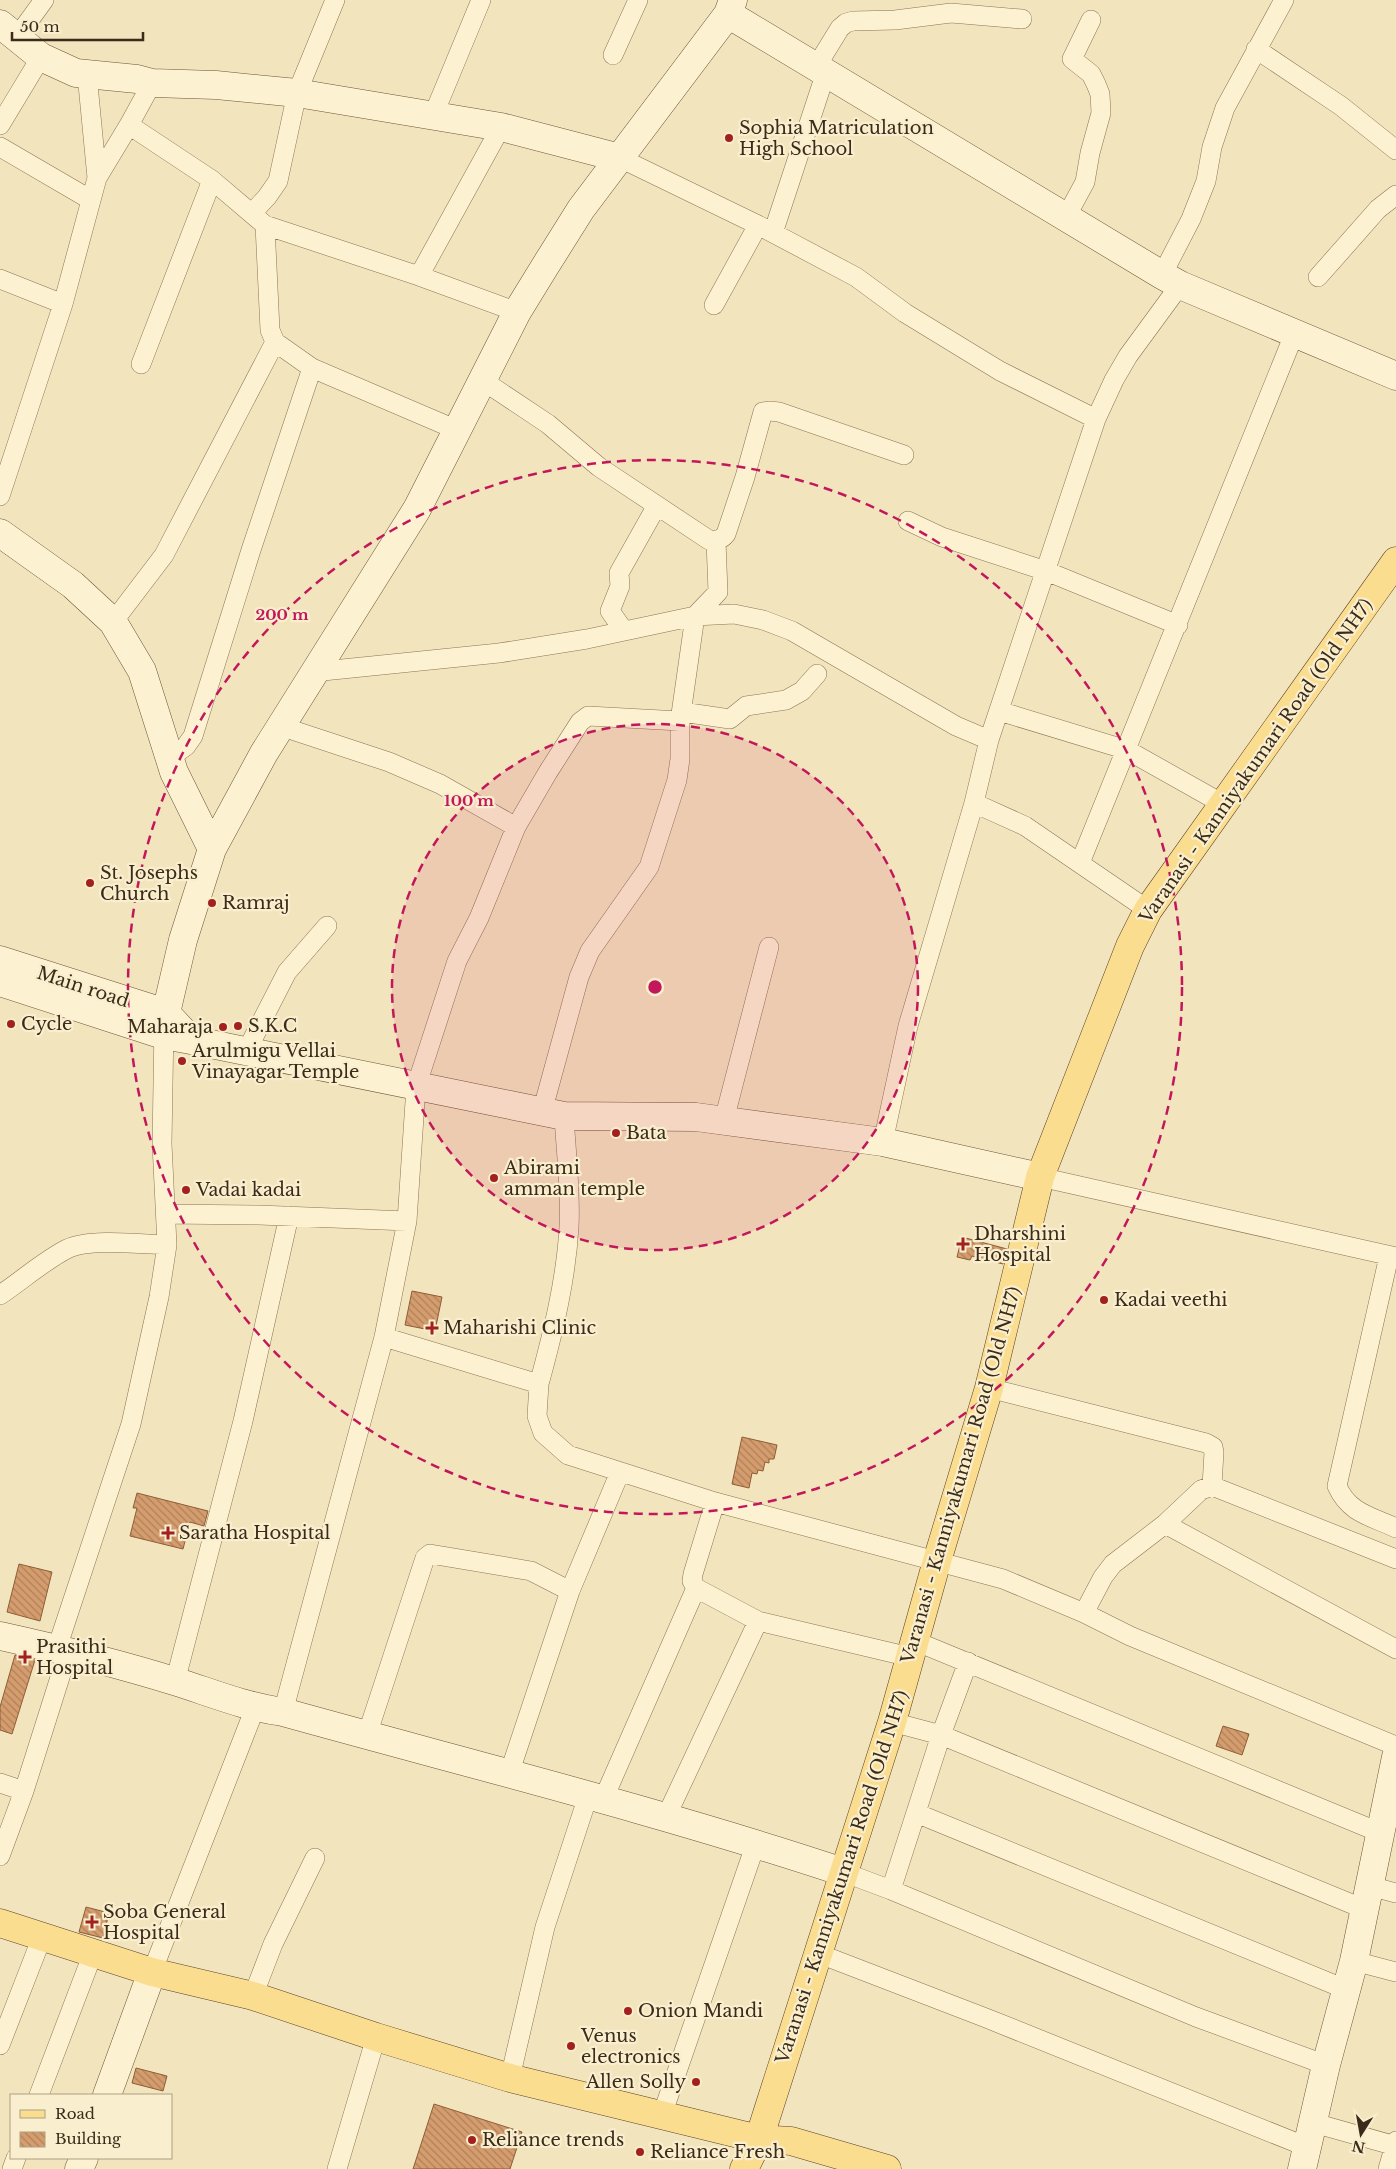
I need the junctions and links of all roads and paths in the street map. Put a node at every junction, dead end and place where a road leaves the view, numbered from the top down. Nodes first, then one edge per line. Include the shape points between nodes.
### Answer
1 (44, 0) edge
2 (335, 0) edge
3 (481, 0) edge
4 (638, 0) edge
5 (1284, 0) edge
6 (730, 7) edge
7 (1022, 19) dead end
8 (1091, 20) dead end
9 (9, 31) edge
10 (1256, 49) junction
11 (613, 55) dead end
12 (41, 57) junction
13 (821, 69) junction
14 (87, 74) junction
15 (152, 83) junction
16 (297, 93) junction
17 (433, 116) junction
18 (0, 125) edge
19 (130, 125) junction
20 (501, 127) junction
21 (0, 147) edge
22 (1396, 150) edge
23 (620, 158) junction
24 (98, 178) junction
25 (212, 180) junction
26 (1396, 196) edge
27 (92, 200) junction
28 (1066, 217) junction
29 (259, 218) junction
30 (766, 229) junction
31 (419, 276) junction
32 (1318, 276) dead end
33 (0, 279) edge
34 (1171, 280) junction
35 (63, 304) junction
36 (714, 305) dead end
37 (517, 312) junction
38 (1295, 332) junction
39 (275, 342) junction
40 (142, 364) dead end
41 (312, 368) junction
42 (1396, 376) edge
43 (482, 380) junction
44 (1096, 419) junction
45 (457, 430) junction
46 (904, 455) dead end
47 (0, 496) edge
48 (656, 507) junction
49 (908, 521) dead end
50 (0, 533) edge
51 (716, 541) junction
52 (1396, 561) edge
53 (1046, 571) junction
54 (695, 616) junction
55 (113, 622) junction
56 (1178, 625) junction
57 (624, 631) junction
58 (313, 672) junction
59 (817, 674) dead end
60 (999, 711) junction
61 (681, 716) junction
62 (280, 726) junction
63 (989, 740) junction
64 (1127, 750) junction
65 (170, 758) junction
66 (974, 803) junction
67 (1223, 804) junction
68 (516, 827) junction
69 (212, 850) junction
70 (1080, 863) junction
71 (1148, 910) junction
72 (327, 926) dead end
73 (769, 947) dead end
74 (0, 960) edge
75 (0, 982) edge
76 (164, 1024) junction
77 (246, 1052) junction
78 (416, 1087) junction
79 (553, 1114) junction
80 (724, 1120) junction
81 (883, 1142) junction
82 (1040, 1177) junction
83 (166, 1214) junction
84 (289, 1216) junction
85 (407, 1221) junction
86 (167, 1245) junction
87 (1393, 1257) edge
88 (0, 1296) edge
89 (384, 1337) junction
90 (539, 1384) junction
91 (989, 1388) junction
92 (620, 1472) junction
93 (1212, 1486) junction
94 (715, 1502) junction
95 (1165, 1524) junction
96 (1396, 1528) edge
97 (1396, 1559) edge
98 (937, 1561) junction
99 (696, 1588) junction
100 (570, 1591) junction
101 (1084, 1613) junction
102 (758, 1621) junction
103 (0, 1636) edge
104 (913, 1649) junction
105 (1396, 1649) edge
106 (62, 1650) junction
107 (968, 1662) junction
108 (175, 1682) junction
109 (255, 1708) junction
110 (282, 1712) junction
111 (892, 1722) junction
112 (941, 1735) junction
113 (367, 1736) junction
114 (1396, 1746) edge
115 (1396, 1757) edge
116 (509, 1774) junction
117 (0, 1783) edge
118 (24, 1790) junction
119 (595, 1798) junction
120 (916, 1813) junction
121 (666, 1817) junction
122 (1381, 1833) junction
123 (756, 1843) junction
124 (0, 1856) edge
125 (315, 1858) dead end
126 (843, 1872) junction
127 (892, 1890) junction
128 (1396, 1893) edge
129 (1367, 1897) junction
130 (0, 1923) edge
131 (42, 1936) junction
132 (93, 1953) junction
133 (817, 1953) junction
134 (1354, 1961) junction
135 (152, 1972) junction
136 (1396, 1972) edge
137 (1345, 1989) junction
138 (253, 1996) junction
139 (376, 2037) junction
140 (0, 2045) edge
141 (1326, 2065) junction
142 (510, 2078) junction
143 (39, 2094) edge
144 (107, 2094) edge
145 (662, 2114) junction
146 (759, 2139) junction
147 (1396, 2145) edge
148 (1308, 2146) edge
149 (337, 2169) edge
150 (744, 2169) edge
151 (759, 2169) edge
152 (836, 2169) edge
153 (887, 2169) edge
154 (1388, 2169) edge

1 - 9 street
2 - 16 street
3 - 17 street
4 - 11 street
5 - 10 street
6 - 13 main road
6 - 23 main road
7 - 13 street via 944,14 846,22
8 - 28 street via 1072,59 1091,74 1100,94 1100,113 1085,182
9 - 12 main road
10 - 22 street via 1341,106
10 - 34 street via 1225,108 1212,147 1206,181
12 - 14 main road via 68,70
12 - 18 street
13 - 28 main road
13 - 30 street
14 - 15 main road
14 - 24 street
15 - 16 main road
15 - 19 street
16 - 17 main road
16 - 29 street via 278,181
17 - 20 main road
19 - 24 street
19 - 25 street
20 - 23 main road
20 - 31 street
21 - 27 street
23 - 30 street
23 - 37 main road via 582,209
24 - 27 street
25 - 29 street
25 - 40 street
26 - 32 street via 1378,209
27 - 35 street
28 - 34 main road
29 - 31 street
29 - 39 street via 270,330
30 - 36 street
30 - 44 street via 856,277 904,313 1000,370
31 - 37 street
33 - 35 street
34 - 38 main road
34 - 44 street via 1114,380
35 - 47 street
37 - 43 main road
38 - 42 main road
38 - 56 street
39 - 41 street
39 - 55 street via 164,555
41 - 45 street
41 - 65 street via 193,736
43 - 45 main road
43 - 48 street via 548,424 599,467
44 - 53 street
45 - 58 main road via 417,508
46 - 51 street via 779,412 763,412 726,534
48 - 51 street via 701,536
48 - 57 street via 620,573 620,586 610,611
49 - 53 street via 942,537
50 - 55 main road via 73,585
51 - 54 street via 718,592
52 - 67 main road, Varanasi - Kanniyakumari Road (Old NH7)
53 - 56 street
53 - 60 street
54 - 57 street
54 - 61 street
54 - 63 street via 734,614 792,631 956,726
55 - 65 main road via 142,671
56 - 64 street
57 - 58 street via 499,653
58 - 62 main road
59 - 61 street via 802,691 786,700 746,706 730,719
60 - 63 street
60 - 64 street
61 - 68 street via 588,716 580,722
61 - 79 street via 677,780 649,867 590,951 580,977
62 - 68 street via 389,762 440,784
62 - 69 main road
63 - 66 street
64 - 67 street
64 - 70 street
65 - 69 main road
66 - 70 street via 1025,826
66 - 81 street via 908,1026
67 - 71 main road, Varanasi - Kanniyakumari Road (Old NH7)
68 - 78 street via 479,918 457,961
69 - 76 main road via 183,940
70 - 71 street
71 - 82 main road, Varanasi - Kanniyakumari Road (Old NH7) via 1130,946
72 - 77 street via 287,972
73 - 80 street
74 - 76 main road, Main road
75 - 76 main road, Main road
76 - 77 main road via 191,1040
76 - 83 street via 162,1144
77 - 78 main road
78 - 79 main road
78 - 85 street
79 - 80 main road
79 - 90 street via 569,1226 562,1283
80 - 81 main road
81 - 82 main road
82 - 87 street
82 - 91 main road, Varanasi - Kanniyakumari Road (Old NH7)
83 - 84 street
83 - 86 street
84 - 85 street
84 - 108 street via 244,1421
85 - 89 street
86 - 88 street via 107,1243 69,1248
86 - 106 street via 131,1424
87 - 96 street via 1337,1486 1343,1499 1353,1508
89 - 90 street
89 - 110 street
90 - 92 street via 537,1416 543,1433 568,1455
91 - 93 street via 1206,1443 1213,1447 1214,1452
91 - 98 main road, Varanasi - Kanniyakumari Road (Old NH7)
92 - 94 street
92 - 100 street
93 - 95 street via 1201,1490
93 - 97 street
94 - 98 street
94 - 99 street via 693,1574
95 - 101 street via 1113,1564
95 - 105 street
98 - 101 street via 1003,1579
98 - 104 main road, Varanasi - Kanniyakumari Road (Old NH7)
99 - 102 street
99 - 119 street
100 - 113 street via 531,1571 430,1554 425,1558
100 - 116 street
101 - 114 street via 1130,1636
102 - 104 street
102 - 121 street
103 - 106 main road
104 - 107 street
104 - 111 main road, Varanasi - Kanniyakumari Road (Old NH7)
106 - 108 main road
106 - 118 street
107 - 112 street
107 - 122 street
108 - 109 main road
109 - 110 main road
109 - 135 street
110 - 113 main road
111 - 112 street
111 - 126 main road, Varanasi - Kanniyakumari Road (Old NH7)
112 - 120 street
112 - 129 street
113 - 116 main road
115 - 122 main road
116 - 119 main road
117 - 118 street
118 - 124 street
119 - 121 main road
119 - 142 street via 546,1927
120 - 127 street
120 - 137 street
121 - 123 main road
122 - 129 main road
123 - 126 main road
123 - 145 street
125 - 138 street via 272,1944
126 - 127 street
126 - 133 main road, Varanasi - Kanniyakumari Road (Old NH7)
127 - 141 street via 1196,2016
128 - 129 street
129 - 134 main road
130 - 131 main road
131 - 132 main road
131 - 140 street
132 - 135 main road
132 - 143 street
133 - 146 main road, Varanasi - Kanniyakumari Road (Old NH7)
133 - 148 street
134 - 136 street
134 - 137 main road
135 - 138 main road
135 - 144 main road
137 - 141 main road
138 - 139 main road
139 - 142 main road
139 - 149 street
141 - 148 main road
142 - 145 main road
145 - 146 main road
146 - 150 main road, Varanasi - Kanniyakumari Road (Old NH7)
146 - 151 main road, Varanasi - Kanniyakumari Road (Old NH7)
146 - 152 main road via 792,2156
146 - 153 main road via 791,2141
147 - 148 street
147 - 154 street

